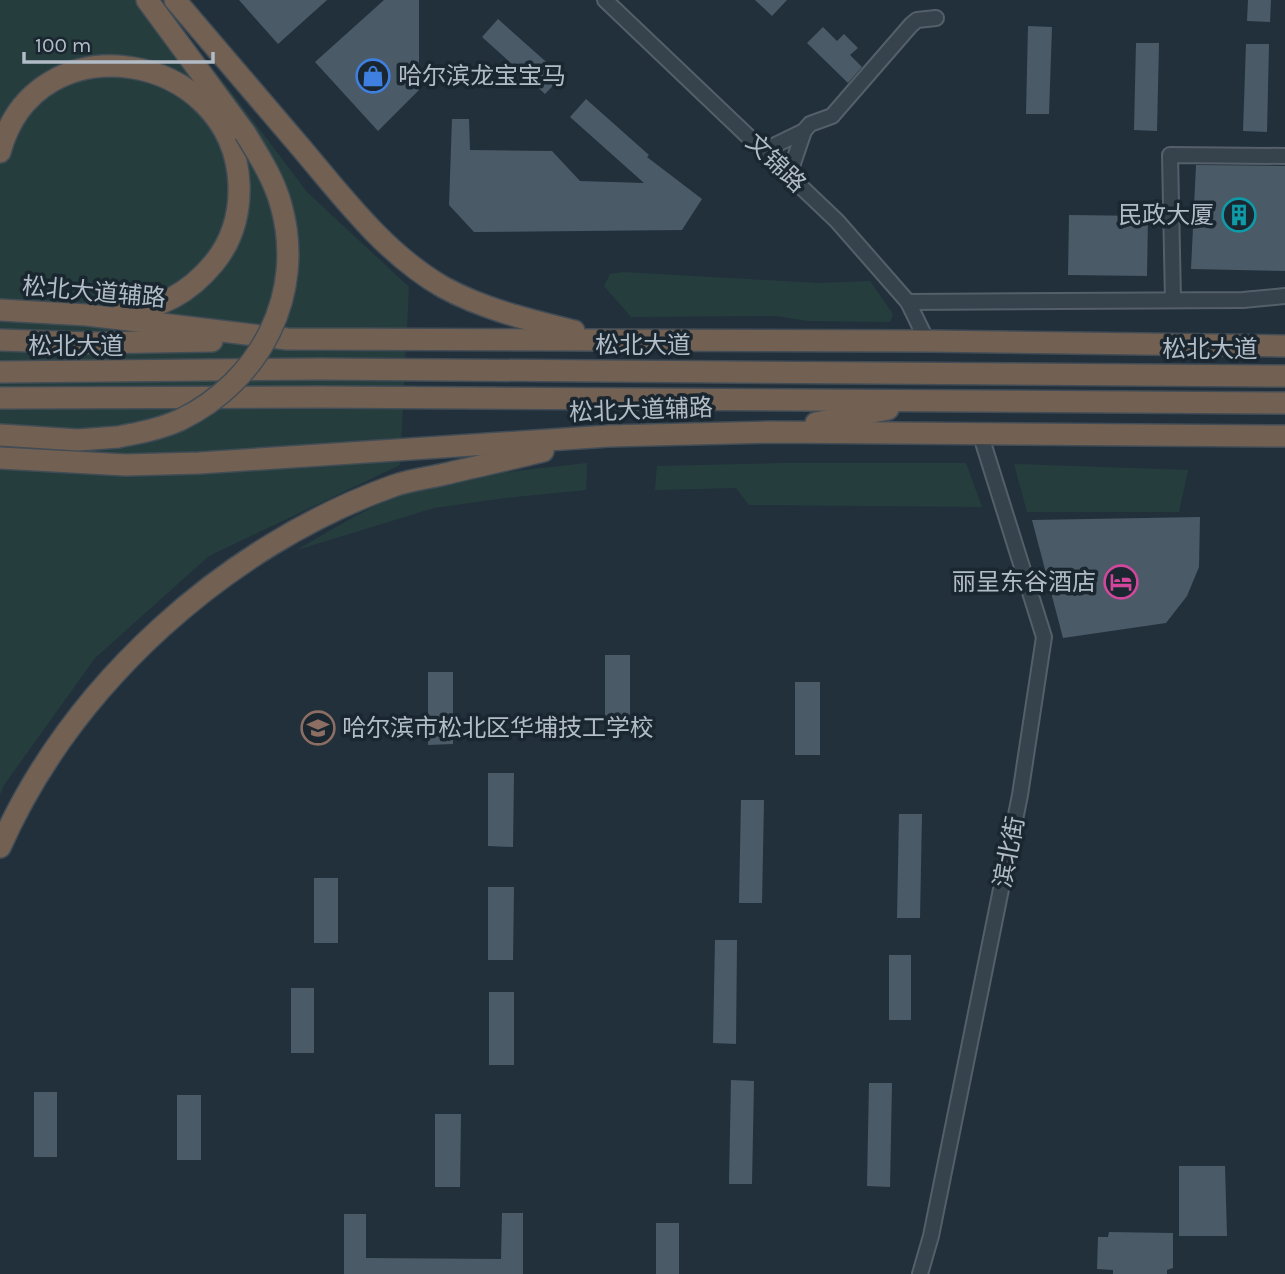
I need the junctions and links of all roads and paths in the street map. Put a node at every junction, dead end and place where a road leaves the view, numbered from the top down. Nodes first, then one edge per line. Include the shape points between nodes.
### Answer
1 (147, 0) edge
2 (175, 0) edge
3 (605, 0) edge
4 (936, 18) dead end
5 (804, 131) junction
6 (763, 150) junction
7 (0, 152) edge
8 (1285, 156) edge
9 (789, 175) junction
10 (1285, 296) edge
11 (1173, 300) junction
12 (908, 302) junction
13 (0, 310) edge
14 (88, 315) junction
15 (287, 339) junction
16 (0, 340) edge
17 (610, 340) junction
18 (927, 341) junction
19 (771, 342) junction
20 (1285, 346) edge
21 (0, 372) edge
22 (911, 373) junction
23 (1285, 376) edge
24 (0, 398) edge
25 (935, 400) junction
26 (1285, 403) edge
27 (769, 432) junction
28 (980, 433) junction
29 (0, 435) edge
30 (609, 436) junction
31 (1285, 436) edge
32 (0, 458) edge
33 (0, 847) edge
34 (920, 1274) edge

1 - 29 highway, bridge via 245,134 274,185 285,221 288,258 284,296 273,329 224,391 181,419 118,437 78,440
2 - 17 highway via 338,191 417,269 471,301
3 - 6 street, 文锦路
4 - 5 street via 911,25 832,116
5 - 6 street
5 - 9 street
6 - 9 street, 文锦路
7 - 14 highway via 18,112 50,82 89,67 134,67 156,73 202,102 219,123 239,175 237,216 219,256 187,289 146,309
8 - 11 street via 1170,155
9 - 12 street, 文锦路 via 837,221
10 - 11 street
11 - 12 street
12 - 18 street, 文锦路
13 - 14 highway, 松北大道辅路
14 - 15 highway, 松北大道辅路
15 - 16 highway
15 - 17 highway, 松北大道辅路
17 - 19 highway, 松北大道辅路
18 - 19 highway
18 - 20 highway
19 - 22 highway
21 - 22 highway, 松北大道
22 - 23 highway, 松北大道
24 - 25 highway
25 - 26 highway
25 - 27 highway
27 - 28 highway, 松北大道辅路
27 - 30 highway, 松北大道辅路
28 - 31 highway, 松北大道辅路
28 - 34 street, 滨北街 via 1044,637 1020,795
30 - 32 highway, 松北大道辅路 via 200,463 126,465
30 - 33 highway via 395,485 316,519 242,563 157,633 83,711 43,768

